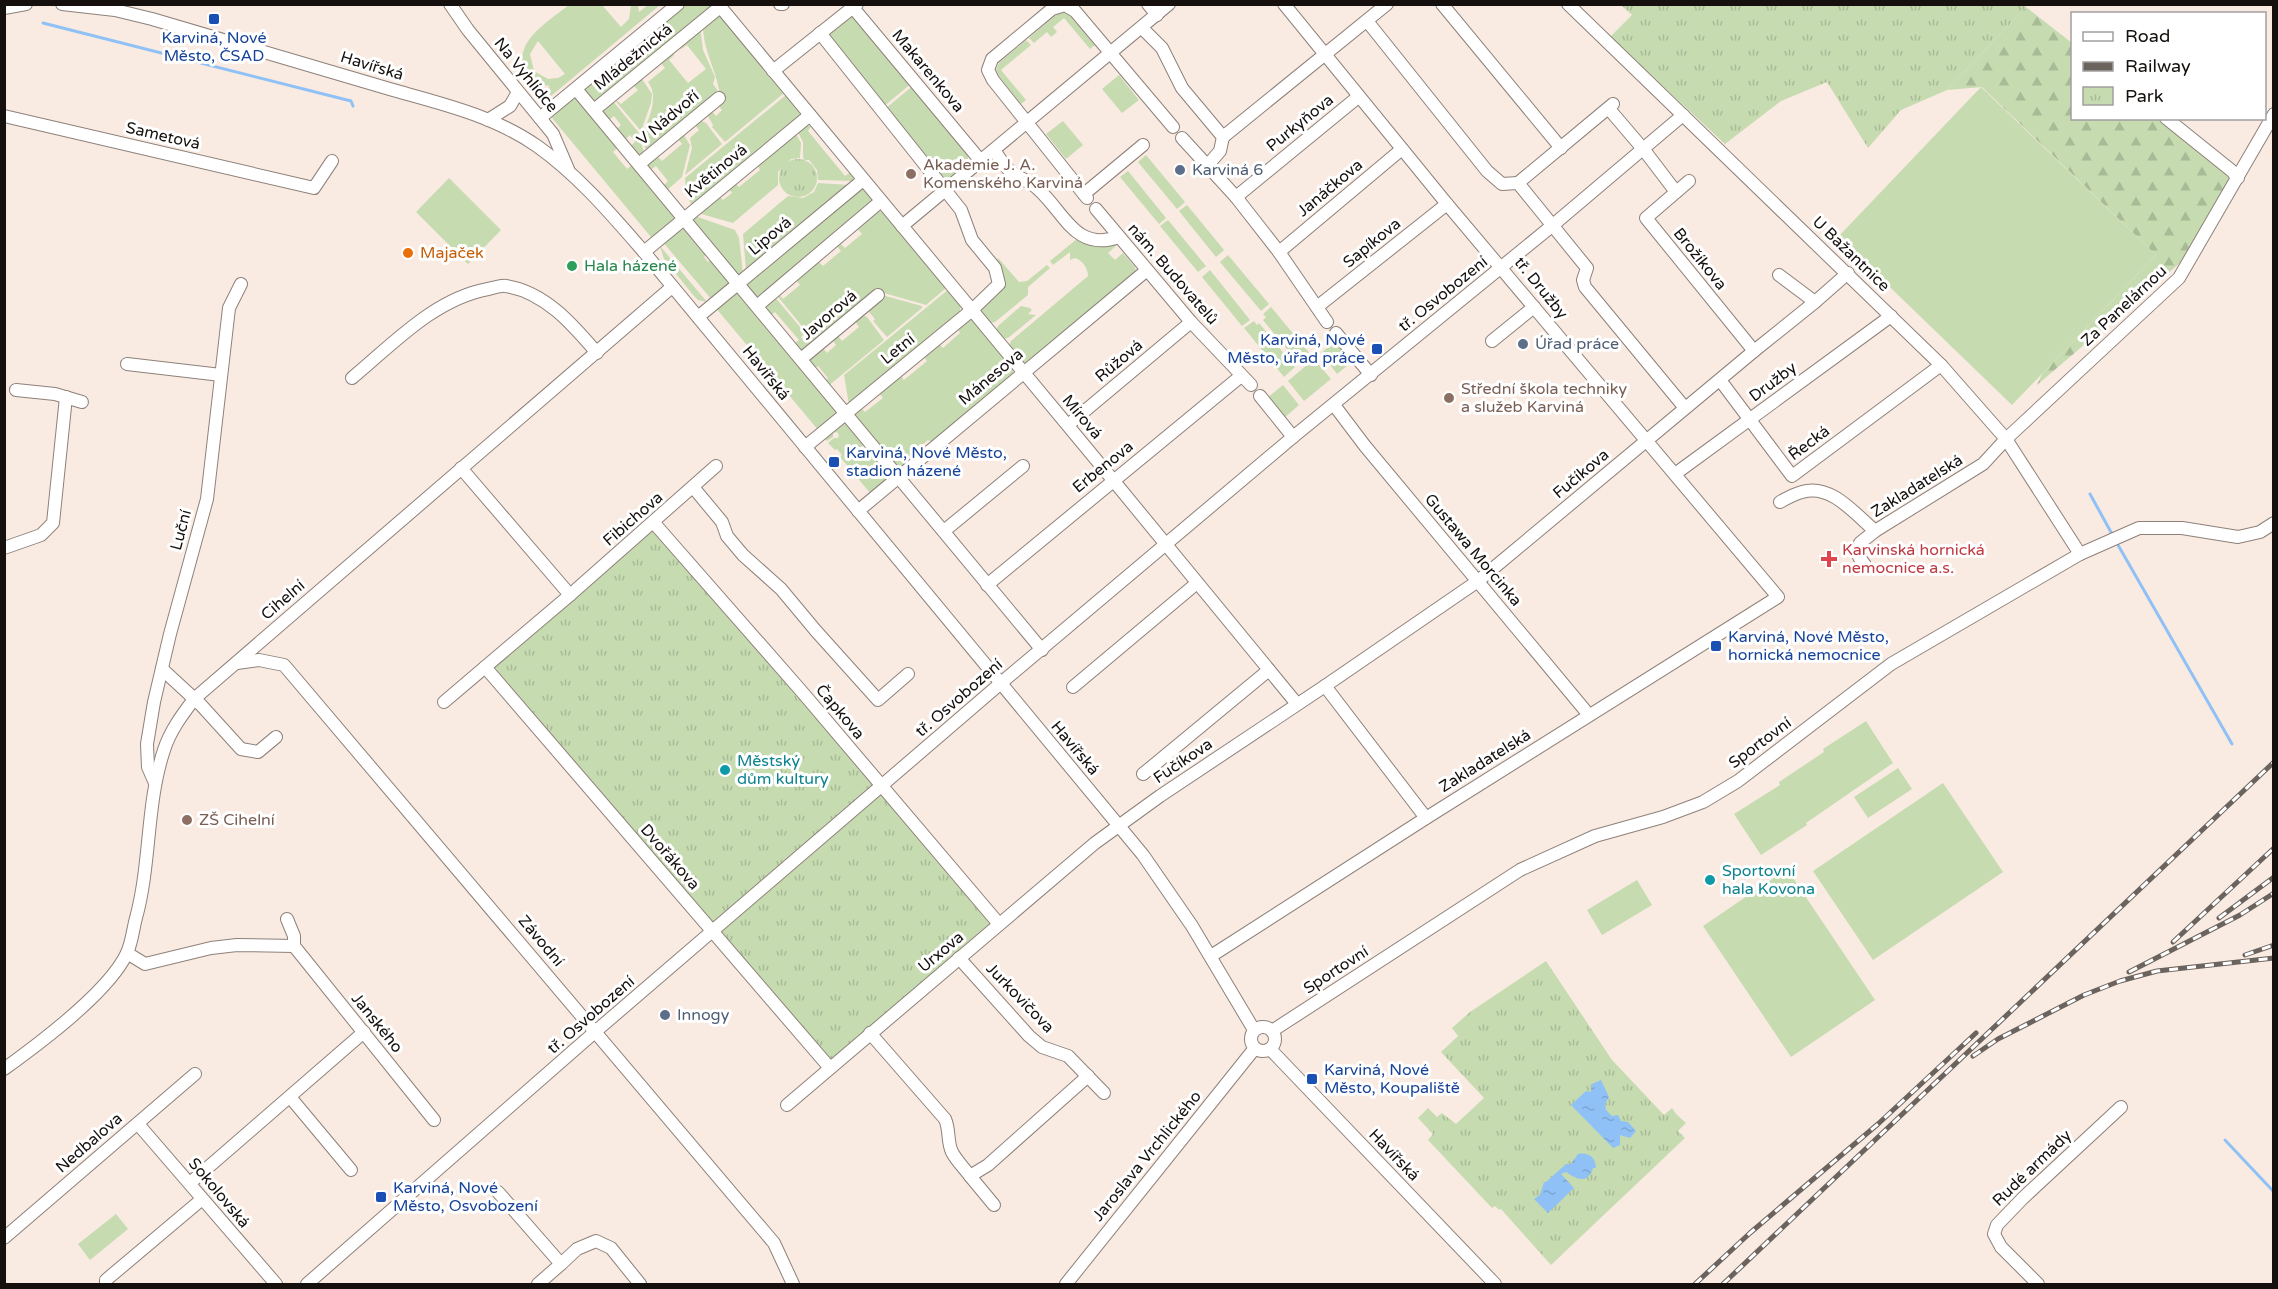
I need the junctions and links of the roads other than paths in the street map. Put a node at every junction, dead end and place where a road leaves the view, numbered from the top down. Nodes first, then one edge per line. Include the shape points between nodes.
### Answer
1 (27, 4) edge
2 (62, 4) edge
3 (450, 4) edge
4 (678, 4) edge
5 (1148, 4) edge
6 (1169, 4) edge
7 (1387, 4) edge
8 (1442, 4) edge
9 (1568, 4) edge
10 (719, 6) edge
11 (853, 6) edge
12 (1289, 6) edge
13 (4, 8) edge
14 (1156, 15) junction
15 (1367, 21) junction
16 (1143, 28) junction
17 (820, 33) junction
18 (1111, 52) junction
19 (1324, 56) junction
20 (773, 71) junction
21 (576, 89) junction
22 (518, 92) junction
23 (1358, 97) junction
24 (719, 98) dead end
25 (594, 110) junction
26 (2274, 114) edge
27 (810, 115) junction
28 (1683, 115) junction
29 (4, 116) edge
30 (540, 118) junction
31 (488, 120) junction
32 (2168, 120) edge
33 (1025, 122) junction
34 (1173, 127) dead end
35 (1223, 137) junction
36 (1182, 138) dead end
37 (1143, 145) dead end
38 (1561, 148) junction
39 (1402, 149) junction
40 (994, 150) junction
41 (1644, 150) junction
42 (980, 160) junction
43 (332, 161) dead end
44 (639, 164) junction
45 (1207, 166) junction
46 (569, 171) junction
47 (2238, 178) junction
48 (863, 180) junction
49 (1689, 181) dead end
50 (1518, 183) junction
51 (945, 188) junction
52 (1676, 192) junction
53 (1236, 197) junction
54 (881, 201) junction
55 (1447, 204) junction
56 (1096, 209) dead end
57 (684, 219) junction
58 (1553, 225) junction
59 (902, 226) junction
60 (1119, 237) junction
61 (644, 252) junction
62 (1279, 252) junction
63 (1502, 267) junction
64 (1147, 270) junction
65 (1848, 273) junction
66 (1779, 274) dead end
67 (241, 284) dead end
68 (738, 284) junction
69 (672, 287) junction
70 (878, 295) dead end
71 (1815, 302) junction
72 (756, 306) junction
73 (1534, 307) junction
74 (1317, 308) junction
75 (972, 310) junction
76 (698, 316) junction
77 (1891, 316) junction
78 (1191, 322) junction
79 (1327, 322) dead end
80 (1336, 333) dead end
81 (1492, 341) dead end
82 (1754, 351) junction
83 (597, 353) junction
84 (801, 359) junction
85 (127, 364) dead end
86 (1941, 365) junction
87 (1023, 372) junction
88 (221, 375) junction
89 (1371, 375) junction
90 (1241, 376) junction
91 (352, 378) dead end
92 (1720, 380) junction
93 (1251, 385) dead end
94 (16, 390) dead end
95 (1260, 396) dead end
96 (66, 397) junction
97 (82, 402) dead end
98 (1334, 405) junction
99 (1685, 408) junction
100 (845, 413) junction
101 (1749, 421) junction
102 (1068, 425) junction
103 (1293, 437) junction
104 (2006, 439) junction
105 (1646, 441) junction
106 (805, 447) junction
107 (716, 466) dead end
108 (1023, 466) dead end
109 (461, 468) junction
110 (1675, 474) junction
111 (899, 477) junction
112 (1113, 480) junction
113 (693, 487) junction
114 (1780, 502) dead end
115 (858, 511) junction
116 (654, 523) junction
117 (2274, 523) edge
118 (944, 531) junction
119 (1875, 531) junction
120 (1167, 545) junction
121 (4, 548) edge
122 (2080, 554) junction
123 (1865, 565) dead end
124 (1478, 580) junction
125 (1197, 583) junction
126 (987, 585) junction
127 (570, 595) junction
128 (1778, 597) joint
129 (1042, 650) junction
130 (235, 663) junction
131 (485, 668) junction
132 (162, 669) junction
133 (1269, 670) junction
134 (908, 674) dead end
135 (1000, 683) junction
136 (1325, 686) junction
137 (1073, 687) dead end
138 (194, 699) junction
139 (444, 702) dead end
140 (1297, 704) junction
141 (1589, 715) junction
142 (276, 737) dead end
143 (1143, 774) dead end
144 (155, 783) junction
145 (882, 786) junction
146 (1425, 818) junction
147 (1119, 826) junction
148 (287, 919) dead end
149 (999, 924) junction
150 (713, 932) junction
151 (294, 941) junction
152 (127, 953) junction
153 (1211, 956) junction
154 (959, 958) junction
155 (1254, 1030) junction
156 (596, 1031) junction
157 (1272, 1031) junction
158 (364, 1032) junction
159 (870, 1034) junction
160 (1255, 1048) junction
161 (1270, 1049) junction
162 (830, 1068) junction
163 (4, 1069) edge
164 (195, 1074) dead end
165 (1088, 1076) junction
166 (1104, 1094) dead end
167 (290, 1097) junction
168 (787, 1105) dead end
169 (2121, 1107) dead end
170 (434, 1120) dead end
171 (138, 1124) junction
172 (351, 1170) dead end
173 (970, 1176) junction
174 (190, 1183) junction
175 (498, 1192) dead end
176 (201, 1200) junction
177 (994, 1205) dead end
178 (4, 1238) edge
179 (561, 1264) junction
180 (106, 1284) edge
181 (276, 1284) edge
182 (307, 1284) edge
183 (538, 1284) edge
184 (640, 1284) edge
185 (793, 1284) edge
186 (1066, 1284) edge
187 (1494, 1284) edge
188 (2038, 1284) edge

1 - 13 street
2 - 31 street, Havířská via 152,19
3 - 22 street, Na Vyhlídce
4 - 21 street, Mládežnická
5 - 14 street
6 - 14 street
7 - 15 street
8 - 38 street
9 - 28 street, U Bažantnice
10 - 20 street, Mírová
10 - 25 street, Mládežnická
11 - 17 street
11 - 42 street, Makarenkova
12 - 19 street, tř. Družby
14 - 16 street
15 - 19 street
15 - 50 street via 1487,171 1502,184
16 - 18 street
16 - 35 street via 1162,48 1182,88
17 - 20 street
17 - 51 street
18 - 33 street
18 - 33 street via 1070,7 1052,9 989,64 990,75
18 - 34 street
19 - 23 street, tř. Družby
19 - 35 street
20 - 27 street, Mírová
21 - 25 street
21 - 30 street, Mládežnická
22 - 30 street, Na Vyhlídce
22 - 31 street via 510,106
23 - 39 street, tř. Družby
23 - 53 street, Purkyňova
24 - 44 street, V Nádvoří
25 - 44 street
26 - 47 street, Za Panelárnou
27 - 48 street, Mírová
27 - 57 street, Květinová
28 - 41 street, tř. Osvobození
28 - 65 street, U Bažantnice
29 - 43 street, Sametová via 314,188
30 - 46 street, Na Vyhlídce via 559,144
31 - 46 street, Havířská via 536,146
32 - 47 street
33 - 37 street via 1085,196
33 - 40 street
35 - 45 street via 1220,151
36 - 45 street
38 - 41 street via 1611,107
38 - 50 street
39 - 55 street, tř. Družby
39 - 62 street, Janáčkova
40 - 42 street
40 - 60 street via 1008,170 1038,188 1075,231 1090,240
41 - 52 street
41 - 58 street, tř. Osvobození
42 - 51 street
44 - 57 street
45 - 53 street
46 - 61 street, Havířská
47 - 104 street, Za Panelárnou via 2179,278
48 - 54 street, Mírová
48 - 68 street, Lipová
49 - 52 street, Brožíkova
50 - 58 street
51 - 59 street
51 - 75 street via 961,210 972,240 999,277 999,284
52 - 82 street, Brožíkova via 1646,218
53 - 62 street
54 - 59 street, Mírová
54 - 72 street
55 - 63 street, tř. Družby
55 - 74 street, Sapíkova
56 - 60 street, nám. Budovatelů
57 - 61 street, Květinová
57 - 68 street
58 - 63 street, tř. Osvobození
58 - 99 street via 1587,268 1585,287
59 - 75 street, Mírová
60 - 64 street, nám. Budovatelů
61 - 69 street, Havířská
62 - 74 street
63 - 73 street, tř. Družby
63 - 89 street, tř. Osvobození
64 - 78 street, nám. Budovatelů
64 - 87 street, Mánesova
65 - 71 street, Fučíkova
65 - 77 street, U Bažantnice
66 - 71 street
67 - 88 street, Luční via 229,308
68 - 72 street
68 - 76 street, Lipová
69 - 76 street, Havířská
69 - 83 street, Cihelní
70 - 84 street, Javorová
71 - 82 street, Fučíkova
72 - 84 street
73 - 81 street
73 - 105 street, tř. Družby
74 - 79 street
75 - 87 street, Mírová
75 - 100 street, Letní
76 - 106 street, Havířská
77 - 86 street, U Bažantnice
77 - 101 street, Družby
78 - 90 street, nám. Budovatelů
78 - 102 street, Růžová
80 - 89 street
82 - 92 street, Fučíkova
83 - 91 street via 553,308 529,293 505,286 467,292 427,314
83 - 109 street, Cihelní
84 - 100 street
85 - 88 street
86 - 101 street, Řecká via 1792,476
86 - 104 street, U Bažantnice
87 - 102 street, Mírová
87 - 111 street, Mánesova
88 - 132 street, Luční via 207,499
89 - 98 street, tř. Osvobození
90 - 93 street, nám. Budovatelů
90 - 112 street, Erbenova
92 - 99 street, Fučíkova
92 - 101 street, Řecká
94 - 96 street
95 - 103 street
96 - 97 street
96 - 121 street via 53,523 41,535
98 - 103 street, tř. Osvobození
98 - 124 street, Gustawa Morcinka
99 - 105 street, Fučíkova
100 - 106 street, Letní
100 - 111 street
101 - 110 street, Družby
102 - 112 street, Mírová
103 - 120 street, tř. Osvobození
104 - 119 street, Zakladatelská via 1983,464
104 - 122 street, U Bažantnice
105 - 110 street, tř. Družby
105 - 124 street, Fučíkova
106 - 115 street, Havířská
107 - 113 street, Fibichova
108 - 118 street
109 - 127 street
109 - 130 street, Cihelní
110 - 128 street, tř. Družby
111 - 115 street, Mánesova
111 - 118 street
112 - 120 street, Mírová
112 - 126 street, Erbenova
113 - 116 street, Fibichova
113 - 134 street via 722,522 742,555 782,589 878,700
114 - 119 street via 1803,491 1821,490
115 - 135 street, Havířská
116 - 127 street, Fibichova
116 - 145 street, Čapkova
117 - 122 street, Sportovní via 2260,532 2238,537 2182,528 2139,528
118 - 126 street
119 - 123 street, Zakladatelská via 1860,543 1859,557
120 - 125 street
120 - 129 street, tř. Osvobození
122 - 157 street, Sportovní via 1891,664 1738,781 1703,802 1595,836 1520,870
124 - 136 street, Fučíkova
124 - 141 street, Gustawa Morcinka
125 - 133 street
125 - 137 street
126 - 129 street
127 - 131 street, Fibichova
128 - 141 street, Zakladatelská
129 - 135 street, tř. Osvobození
130 - 138 street, Cihelní
130 - 156 street, Závodní via 259,660 284,665
131 - 139 street, Fibichova
131 - 150 street, Dvořákova
132 - 138 street
132 - 144 street, Luční via 147,744 148,767
133 - 140 street
133 - 143 street, Fučíkova
135 - 145 street, tř. Osvobození
135 - 147 street, Havířská
136 - 140 street, Fučíkova
136 - 146 street
138 - 142 street via 241,749 258,752
138 - 144 street, Cihelní via 164,749
140 - 147 street, Fučíkova
141 - 146 street, Zakladatelská
144 - 152 street, Cihelní via 143,893
145 - 149 street, Čapkova
145 - 150 street, tř. Osvobození
146 - 153 street, Zakladatelská
147 - 149 street, Urxova
147 - 153 street, Havířská via 1170,891
148 - 151 street, Janského
149 - 154 street, Urxova
150 - 156 street, tř. Osvobození
150 - 162 street, Dvořákova
151 - 152 street via 210,948 145,964
151 - 158 street, Janského
152 - 163 street, Cihelní via 110,980 87,1002
153 - 155 street, Havířská
154 - 159 street, Urxova
154 - 165 street, Jurkovičova via 1029,1036 1042,1047 1068,1056
155 - 157 street via 1265,1027
155 - 160 street via 1250,1037
156 - 182 street, tř. Osvobození
156 - 185 street, Závodní via 774,1243
157 - 161 street via 1275,1039
158 - 167 street
158 - 170 street, Janského
159 - 162 street, Urxova
159 - 173 street via 945,1119 952,1153
160 - 161 street
160 - 186 street, Jaroslava Vrchlického
161 - 187 street, Havířská
162 - 168 street, Urxova
164 - 171 street, Nedbalova
165 - 166 street, Jurkovičova
165 - 173 street via 988,1165
167 - 172 street
167 - 174 street
169 - 188 street, Rudé armády via 1997,1225 1994,1234 2001,1247
171 - 174 street, Sokolovská
171 - 178 street, Nedbalova
173 - 177 street
174 - 176 street, Sokolovská
175 - 179 street
176 - 180 street
176 - 181 street, Sokolovská
179 - 183 street
179 - 184 street via 577,1249 596,1241 611,1248

